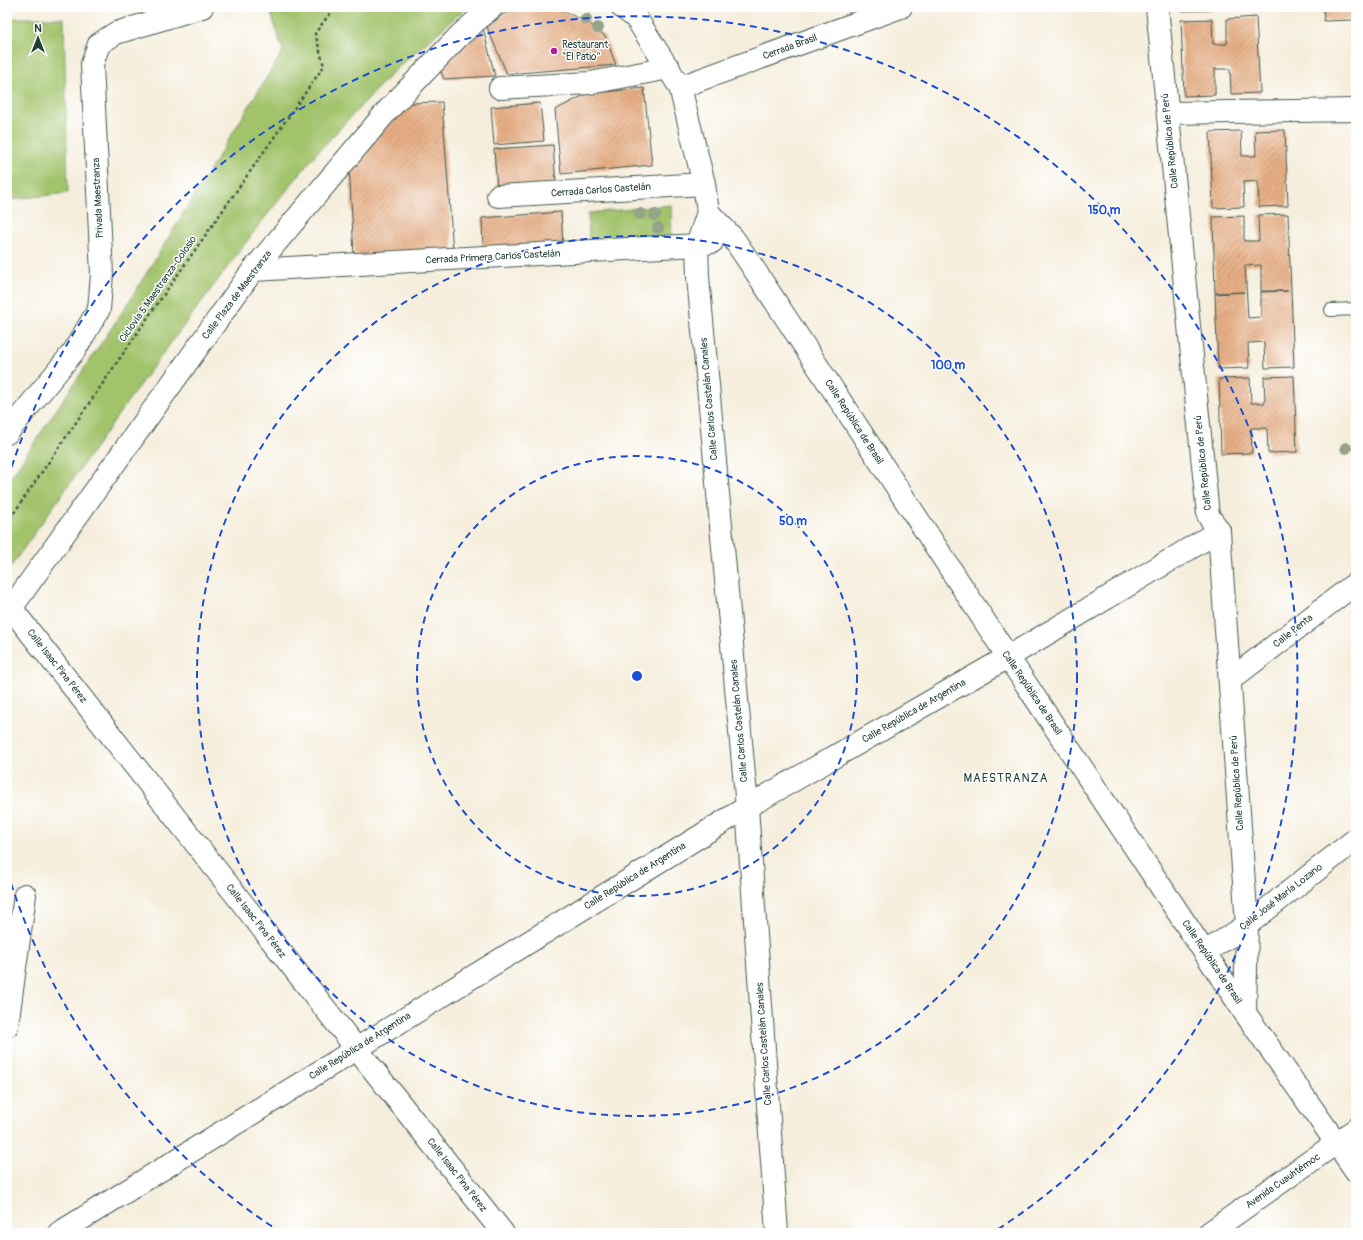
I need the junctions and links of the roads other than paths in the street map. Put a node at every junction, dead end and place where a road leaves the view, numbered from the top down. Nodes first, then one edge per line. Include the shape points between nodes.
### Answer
1 (202, 7) edge
2 (492, 7) edge
3 (622, 7) edge
4 (901, 7) edge
5 (1157, 7) edge
6 (669, 68) junction
7 (680, 87) junction
8 (500, 88) dead end
9 (1356, 110) edge
10 (1168, 113) junction
11 (704, 184) junction
12 (498, 196) dead end
13 (708, 212) junction
14 (733, 238) junction
15 (697, 246) junction
16 (254, 270) junction
17 (1356, 309) edge
18 (1331, 310) dead end
19 (7, 434) edge
20 (1219, 531) junction
21 (1356, 582) edge
22 (9, 611) edge
23 (1008, 657) junction
24 (1230, 680) junction
25 (747, 807) junction
26 (1356, 839) edge
27 (25, 895) dead end
28 (1247, 925) junction
29 (1205, 952) junction
30 (1245, 1013) junction
31 (7, 1026) edge
32 (356, 1048) junction
33 (1356, 1129) edge
34 (1336, 1144) junction
35 (1356, 1171) edge
36 (59, 1233) edge
37 (502, 1233) edge
38 (777, 1233) edge
39 (1209, 1233) edge

1 - 19 street, Privada Maestranza via 116,33 98,44 92,64 102,275 99,309 74,351
2 - 16 street, Calle Plaza de Maestranza via 460,35 387,111
3 - 6 street, Calle Carlos Castelán Canales via 636,18
4 - 7 street, Cerrada Brasil
5 - 10 street, Calle República de Perú
6 - 7 street, Calle Carlos Castelán Canales
6 - 8 street via 590,83
7 - 11 street, Calle Carlos Castelán Canales
9 - 10 street
10 - 20 street, Calle República de Perú via 1208,515
11 - 12 street, Cerrada Carlos Castelán
11 - 13 street, Calle Carlos Castelán Canales
13 - 14 street
13 - 15 street, Calle Carlos Castelán Canales
14 - 15 street, Cerrada Primera Carlos Castelán
14 - 23 street, Calle República de Brasil
15 - 16 street, Cerrada Primera Carlos Castelán
15 - 25 street, Calle Carlos Castelán Canales
16 - 22 street, Calle Plaza de Maestranza
17 - 18 lane
20 - 23 street, Calle República de Argentina
20 - 24 street, Calle República de Perú
21 - 24 street, Calle Penta
22 - 32 street, Calle Isaac Pina Pérez
23 - 25 street, Calle República de Argentina
23 - 29 street, Calle República de Brasil
24 - 28 street, Calle República de Perú
25 - 32 street, Calle República de Argentina
25 - 38 street, Calle Carlos Castelán Canales
26 - 28 street, Calle José María Lozano
27 - 31 street
28 - 29 street, Calle José María Lozano
28 - 30 street, Calle República de Perú
29 - 30 street, Calle República de Brasil
30 - 34 street, Calle República de Brasil
32 - 36 street, Calle República de Argentina
32 - 37 street, Calle Isaac Pina Pérez
33 - 34 street, Avenida Cuauhtémoc
34 - 35 street, Calle República de Brasil
34 - 39 street, Avenida Cuauhtémoc

